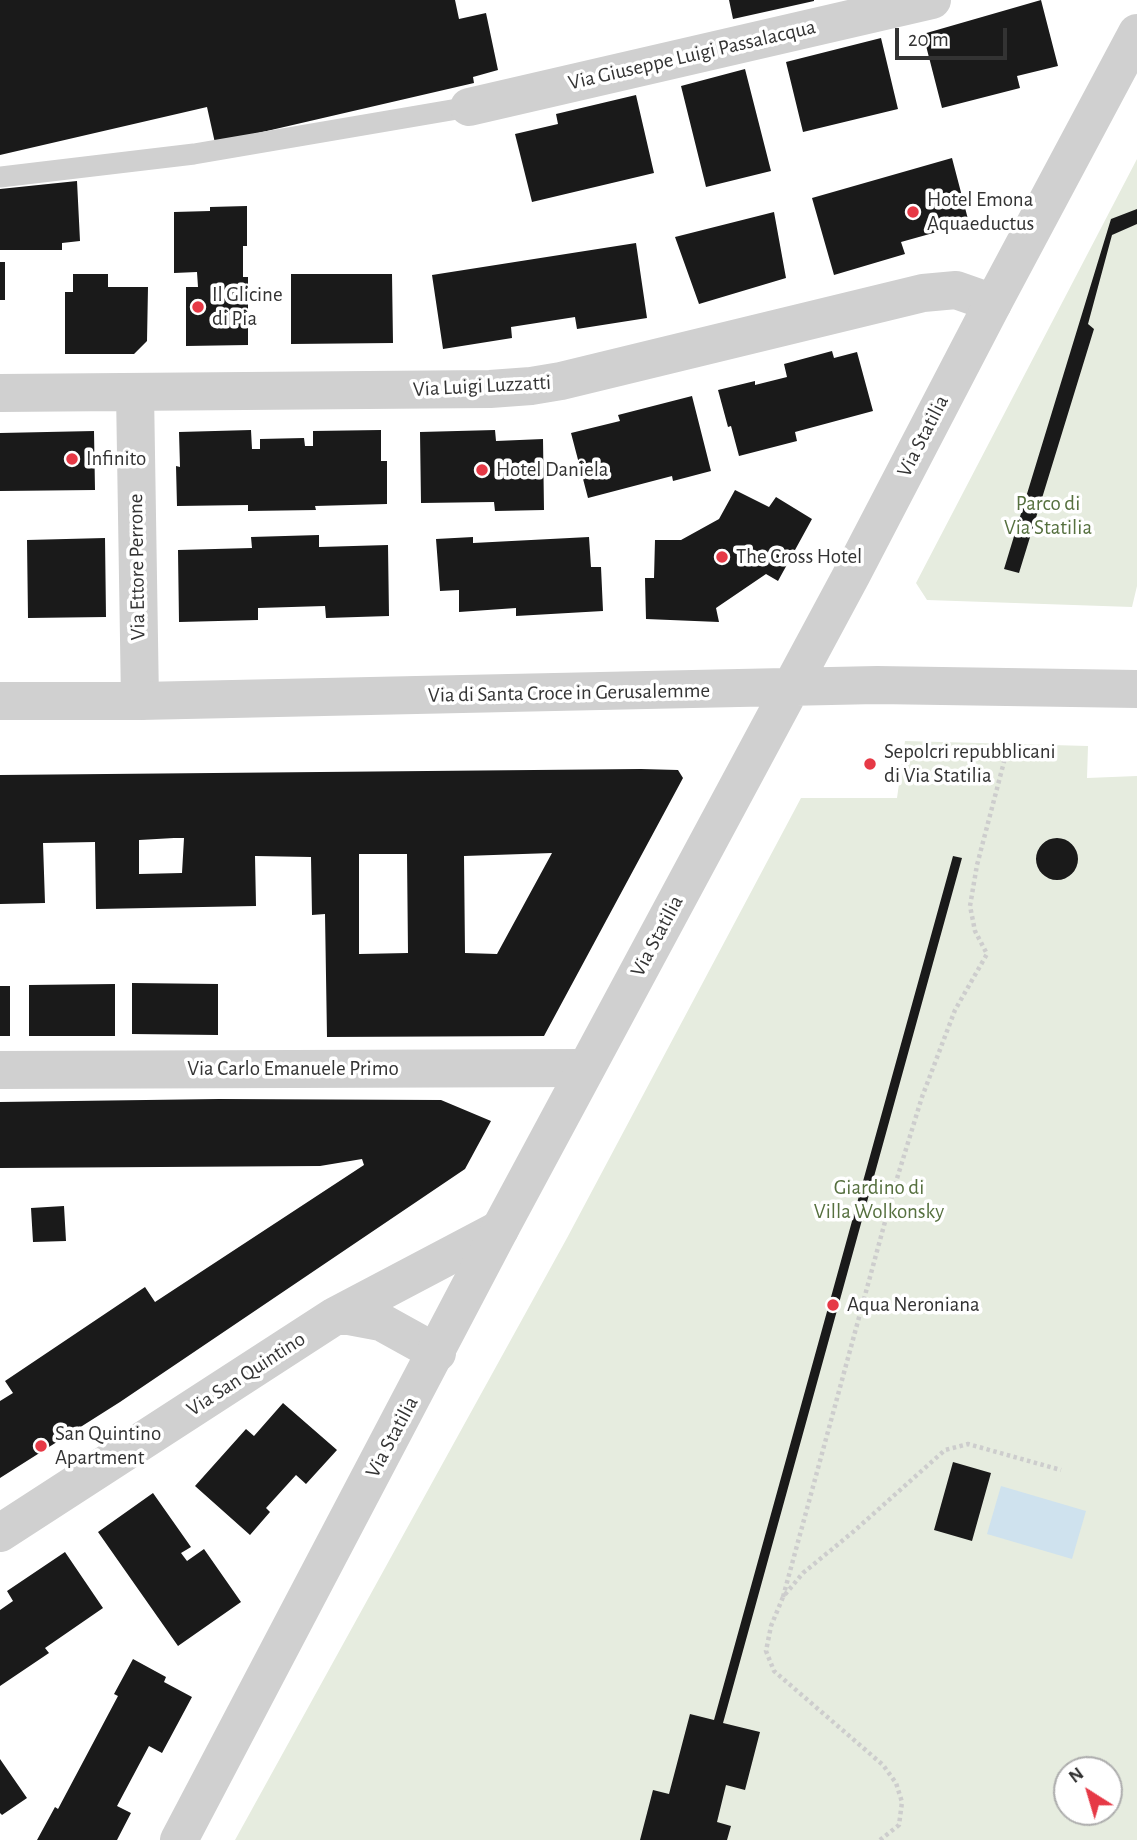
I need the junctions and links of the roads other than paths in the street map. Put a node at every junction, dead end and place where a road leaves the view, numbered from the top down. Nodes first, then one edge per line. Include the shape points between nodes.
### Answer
1 (920, 1) edge
2 (1137, 33) edge
3 (469, 107) joint
4 (0, 177) edge
5 (992, 303) junction
6 (135, 392) junction
7 (0, 393) edge
8 (789, 687) junction
9 (1137, 689) edge
10 (0, 701) edge
11 (139, 701) junction
12 (586, 1068) junction
13 (0, 1070) edge
14 (500, 1229) junction
15 (335, 1316) junction
16 (437, 1353) junction
17 (0, 1534) edge
18 (179, 1840) edge

1 - 3 street, Via Giuseppe Luigi Passalacqua
2 - 5 street, Via Statilia
3 - 4 lane via 194,155
5 - 6 street, Via Luigi Luzzatti via 956,290 923,293 531,386
5 - 8 street, Via Statilia
6 - 7 street, Via Luigi Luzzatti
6 - 11 street, Via Ettore Perrone
8 - 9 street, Via di Santa Croce in Gerusalemme
8 - 11 street, Via di Santa Croce in Gerusalemme
8 - 12 street, Via Statilia
10 - 11 street, Via di Santa Croce in Gerusalemme
12 - 13 street, Via Carlo Emanuele Primo
12 - 14 street, Via Statilia
14 - 15 street, Via San Quintino
14 - 16 street, Via Statilia
15 - 16 street via 381,1322
15 - 17 street, Via San Quintino
16 - 18 street, Via Statilia

